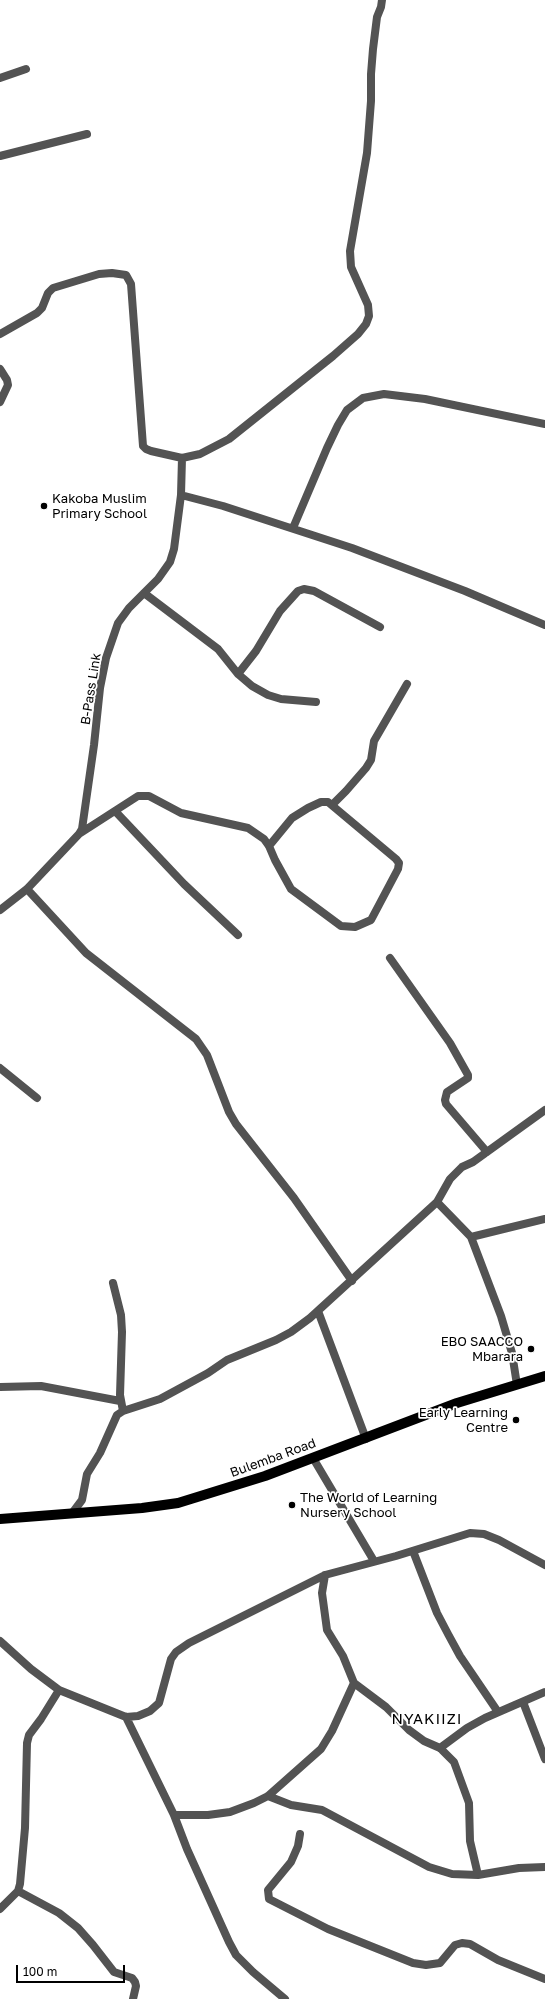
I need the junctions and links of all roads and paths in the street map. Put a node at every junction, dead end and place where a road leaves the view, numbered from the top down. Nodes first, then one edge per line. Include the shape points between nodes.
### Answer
1 (382, 0) edge
2 (26, 69) dead end
3 (0, 78) edge
4 (87, 134) dead end
5 (0, 156) edge
6 (0, 334) edge
7 (0, 369) edge
8 (0, 402) edge
9 (545, 424) edge
10 (182, 458) junction
11 (181, 495) junction
12 (293, 528) junction
13 (144, 593) junction
14 (545, 625) edge
15 (380, 627) dead end
16 (238, 674) junction
17 (407, 684) dead end
18 (316, 702) dead end
19 (332, 805) junction
20 (115, 811) junction
21 (79, 834) junction
22 (269, 846) junction
23 (27, 889) junction
24 (0, 910) edge
25 (238, 935) dead end
26 (390, 958) dead end
27 (0, 1068) edge
28 (37, 1098) dead end
29 (545, 1110) edge
30 (487, 1152) junction
31 (438, 1202) junction
32 (545, 1219) edge
33 (471, 1237) junction
34 (352, 1280) junction
35 (113, 1283) dead end
36 (318, 1310) junction
37 (545, 1376) edge
38 (517, 1385) junction
39 (0, 1387) edge
40 (120, 1401) junction
41 (123, 1410) junction
42 (366, 1438) junction
43 (313, 1458) junction
44 (73, 1512) junction
45 (0, 1519) edge
46 (413, 1550) junction
47 (374, 1561) junction
48 (545, 1565) edge
49 (325, 1575) junction
50 (0, 1641) edge
51 (354, 1683) junction
52 (59, 1690) junction
53 (545, 1692) edge
54 (523, 1702) junction
55 (498, 1712) junction
56 (126, 1717) junction
57 (440, 1748) junction
58 (545, 1758) edge
59 (268, 1796) junction
60 (174, 1815) junction
61 (300, 1834) dead end
62 (545, 1866) edge
63 (478, 1875) junction
64 (18, 1891) junction
65 (0, 1909) edge
66 (545, 1979) edge
67 (133, 1999) edge
68 (285, 1999) edge

1 - 10 street via 375,28 370,74 371,101 367,153 350,251 353,275 368,306 369,316 366,324 333,356 241,431 214,448
2 - 3 street
4 - 5 street
6 - 10 street via 38,313 53,288 99,274 126,275 131,284 144,446 151,452
7 - 8 street via 8,384
9 - 12 street via 425,399 384,394 363,398 347,410 338,426
10 - 11 street, B-Pass Link
11 - 12 street
11 - 13 street, B-Pass Link via 174,550 170,562
12 - 14 street via 413,571
13 - 16 street via 218,650
13 - 21 street, B-Pass Link via 118,623 106,658 84,818
15 - 16 street via 304,589 298,591 280,611 256,651
16 - 18 street via 268,695 281,699
17 - 19 street via 374,741 371,760
19 - 22 street via 321,802 297,814
19 - 22 street via 399,863 371,920 355,928 341,926 296,893 285,879
20 - 21 street
20 - 22 street via 138,796 149,796 181,812 248,828 264,839
20 - 25 street via 184,884
21 - 23 street, B-Pass Link
23 - 24 street, B-Pass Link
23 - 34 street via 86,953 196,1040 207,1055 236,1124 294,1198
26 - 30 street via 450,1043 468,1074 468,1078 446,1092 444,1100
27 - 28 street
29 - 30 street
30 - 31 street via 462,1167 450,1179
31 - 33 street
31 - 34 street
32 - 33 street
33 - 38 street via 501,1316 512,1353
34 - 36 street
35 - 40 street via 122,1332
36 - 41 street via 291,1332 276,1340 227,1360 160,1399
36 - 42 street
37 - 38 main road, Bulemba Road
38 - 42 main road, Bulemba Road via 458,1403
39 - 40 street via 41,1386
40 - 41 street
41 - 44 street via 117,1415 90,1467 82,1500
42 - 43 main road, Bulemba Road
43 - 44 main road, Bulemba Road via 178,1503
43 - 47 street
44 - 45 main road, Bulemba Road
46 - 47 street
46 - 48 street via 460,1534 477,1532 499,1540
46 - 55 street via 444,1627 460,1656
47 - 49 street
49 - 51 street via 322,1593 328,1630 343,1656
49 - 56 street via 189,1643 176,1652 171,1659 159,1702 150,1711
50 - 52 street
51 - 57 street via 386,1707 409,1730
51 - 59 street via 321,1749
52 - 56 street
52 - 64 street via 29,1735 27,1743 24,1843
53 - 54 street
54 - 55 street
54 - 58 street
55 - 57 street via 467,1728
56 - 60 street
57 - 63 street via 454,1762 469,1803 470,1841
59 - 60 street via 230,1812
59 - 63 street via 291,1805 322,1810 439,1871 465,1876
60 - 68 street via 223,1932 236,1955
61 - 66 street via 291,1862 268,1890 269,1899 328,1929 413,1963 440,1963 455,1945 462,1943 470,1944 498,1960
62 - 63 street
64 - 65 street
64 - 67 street via 59,1913 78,1928 114,1972 132,1978 136,1986

